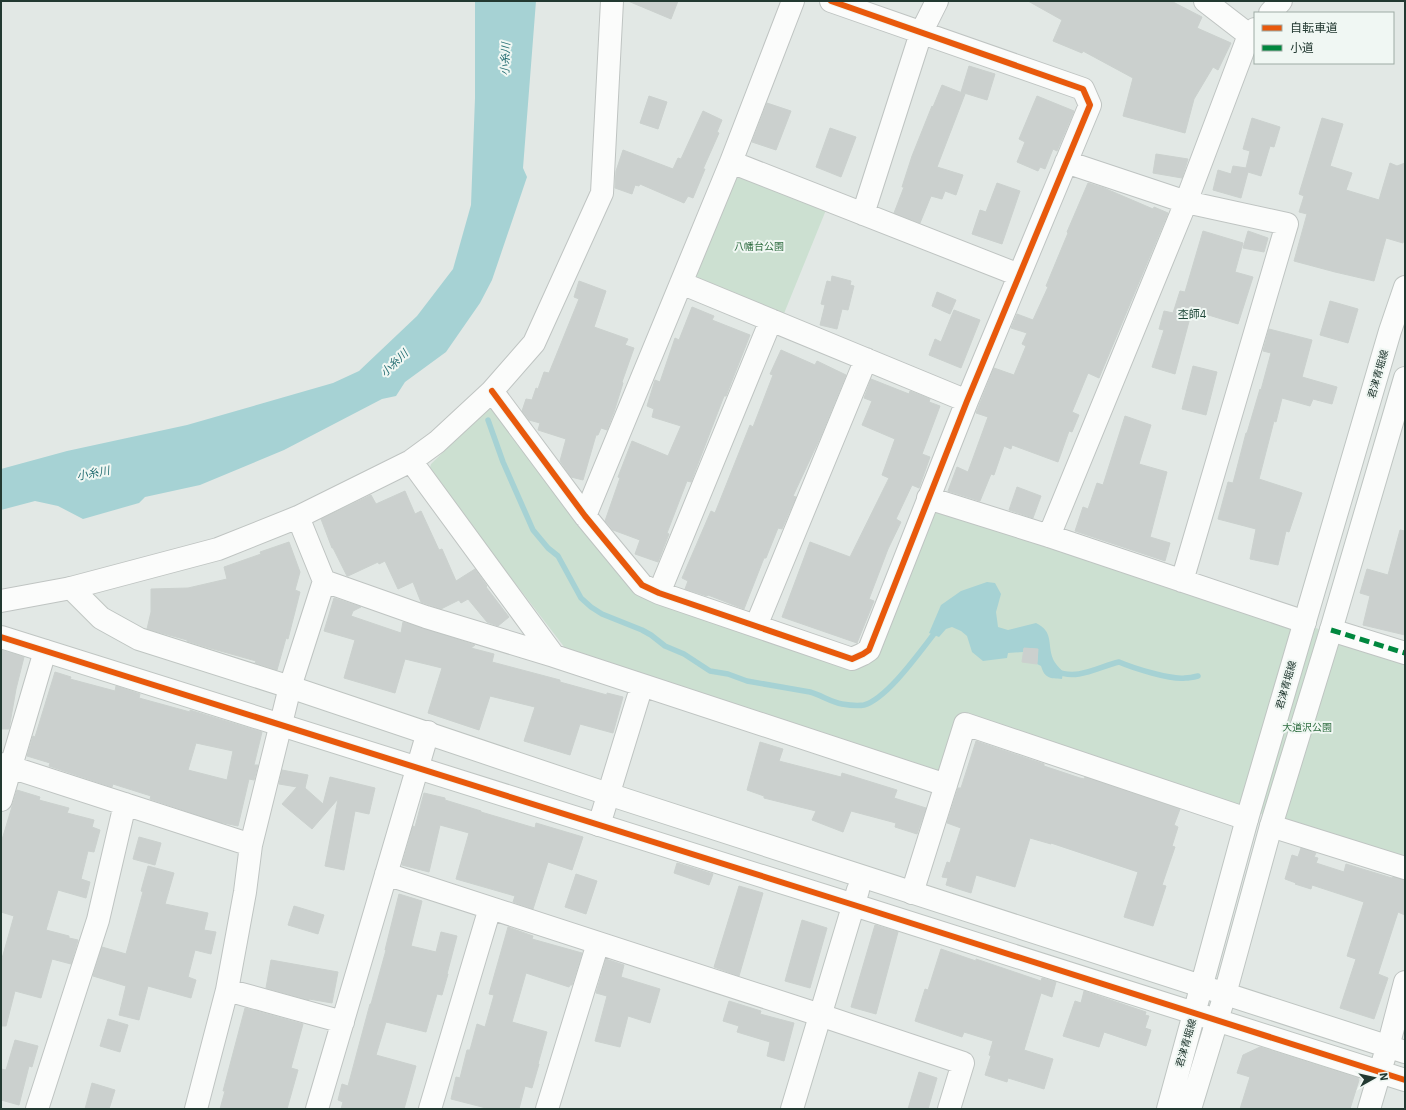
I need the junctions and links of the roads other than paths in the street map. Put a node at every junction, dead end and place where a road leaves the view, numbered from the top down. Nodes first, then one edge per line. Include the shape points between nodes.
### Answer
1 (612, 1) edge
2 (793, 1) edge
3 (830, 1) edge
4 (937, 1) edge
5 (1205, 1) edge
6 (1281, 1) edge
7 (1271, 12) edge
8 (1252, 32) edge
9 (920, 33) junction
10 (730, 162) junction
11 (1066, 162) junction
12 (1186, 202) junction
13 (864, 214) junction
14 (1019, 275) junction
15 (681, 283) junction
16 (1405, 287) edge
17 (771, 320) junction
18 (866, 359) junction
19 (1405, 378) edge
20 (492, 391) junction
21 (967, 401) junction
22 (411, 461) junction
23 (928, 498) junction
24 (585, 516) junction
25 (298, 517) junction
26 (1049, 536) junction
27 (324, 581) junction
28 (1182, 581) junction
29 (71, 588) junction
30 (659, 593) junction
31 (1, 602) edge
32 (1305, 622) junction
33 (756, 626) junction
34 (1331, 630) junction
35 (1, 637) edge
36 (45, 651) junction
37 (1405, 653) edge
38 (554, 656) junction
39 (642, 685) junction
40 (290, 687) junction
41 (281, 725) junction
42 (428, 732) junction
43 (6, 766) edge
44 (418, 768) junction
45 (946, 785) junction
46 (608, 794) junction
47 (1, 800) edge
48 (125, 804) junction
49 (1247, 819) junction
50 (599, 825) junction
51 (1271, 826) junction
52 (251, 845) junction
53 (1405, 868) edge
54 (386, 874) junction
55 (862, 877) junction
56 (912, 892) junction
57 (854, 905) junction
58 (490, 908) junction
59 (598, 943) junction
60 (1405, 982) edge
61 (1202, 987) junction
62 (227, 990) junction
63 (1225, 994) junction
64 (1194, 1013) junction
65 (820, 1015) junction
66 (1216, 1020) junction
67 (343, 1022) junction
68 (1396, 1050) edge
69 (1380, 1072) junction
70 (1405, 1080) edge
71 (37, 1109) edge
72 (196, 1109) edge
73 (317, 1109) edge
74 (430, 1109) edge
75 (547, 1109) edge
76 (792, 1109) edge
77 (949, 1109) edge
78 (1168, 1109) edge
79 (1190, 1109) edge
80 (1369, 1109) edge

1 - 20 street via 602,193 534,342
2 - 10 street
3 - 9 street
4 - 9 street
5 - 8 street
6 - 7 street
8 - 12 street
9 - 11 street via 1083,90 1090,105
9 - 13 street
10 - 13 street
10 - 15 street
11 - 12 street
11 - 14 street
12 - 26 street
12 - 28 street via 1287,224
13 - 14 street
14 - 21 street
15 - 17 street
15 - 24 street
16 - 32 street, 君津青堀線
17 - 18 street
17 - 30 street
18 - 21 street
18 - 33 street
19 - 34 street
20 - 22 street via 437,442
20 - 24 street
21 - 23 street
22 - 25 street
22 - 38 street
23 - 26 street
23 - 33 street via 869,650 852,659
24 - 30 street via 642,585
25 - 27 street
25 - 29 street via 218,549
26 - 28 street
27 - 38 street via 426,617
27 - 40 street
28 - 32 street
29 - 31 street
29 - 40 street via 101,618 139,639
30 - 33 street
32 - 49 street, 君津青堀線
34 - 37 street
34 - 51 street
35 - 36 street
36 - 41 street
36 - 43 street
38 - 39 street
39 - 45 street
39 - 46 street
40 - 41 street
40 - 42 street
41 - 44 street
41 - 52 street
42 - 44 street
42 - 46 street
43 - 47 street
43 - 48 street
44 - 50 street
44 - 54 street
45 - 49 street via 965,724
45 - 56 street
46 - 50 street
46 - 55 street
48 - 52 street
48 - 71 street via 98,920
49 - 61 street, 君津青堀線
50 - 57 street
51 - 53 street
51 - 63 street
52 - 62 street
54 - 58 street
54 - 67 street
55 - 56 street
55 - 57 street
56 - 61 street
57 - 64 street
57 - 65 street
58 - 59 street
58 - 74 street
59 - 65 street
59 - 75 street
60 - 68 street
61 - 63 street
61 - 64 street, 君津青堀線
62 - 67 street
62 - 72 street
63 - 66 street
63 - 68 street
64 - 66 street
64 - 78 street, 君津青堀線
65 - 76 street
65 - 77 street via 963,1063
66 - 69 street
66 - 79 street
67 - 73 street
68 - 69 street
69 - 70 street
69 - 80 street

